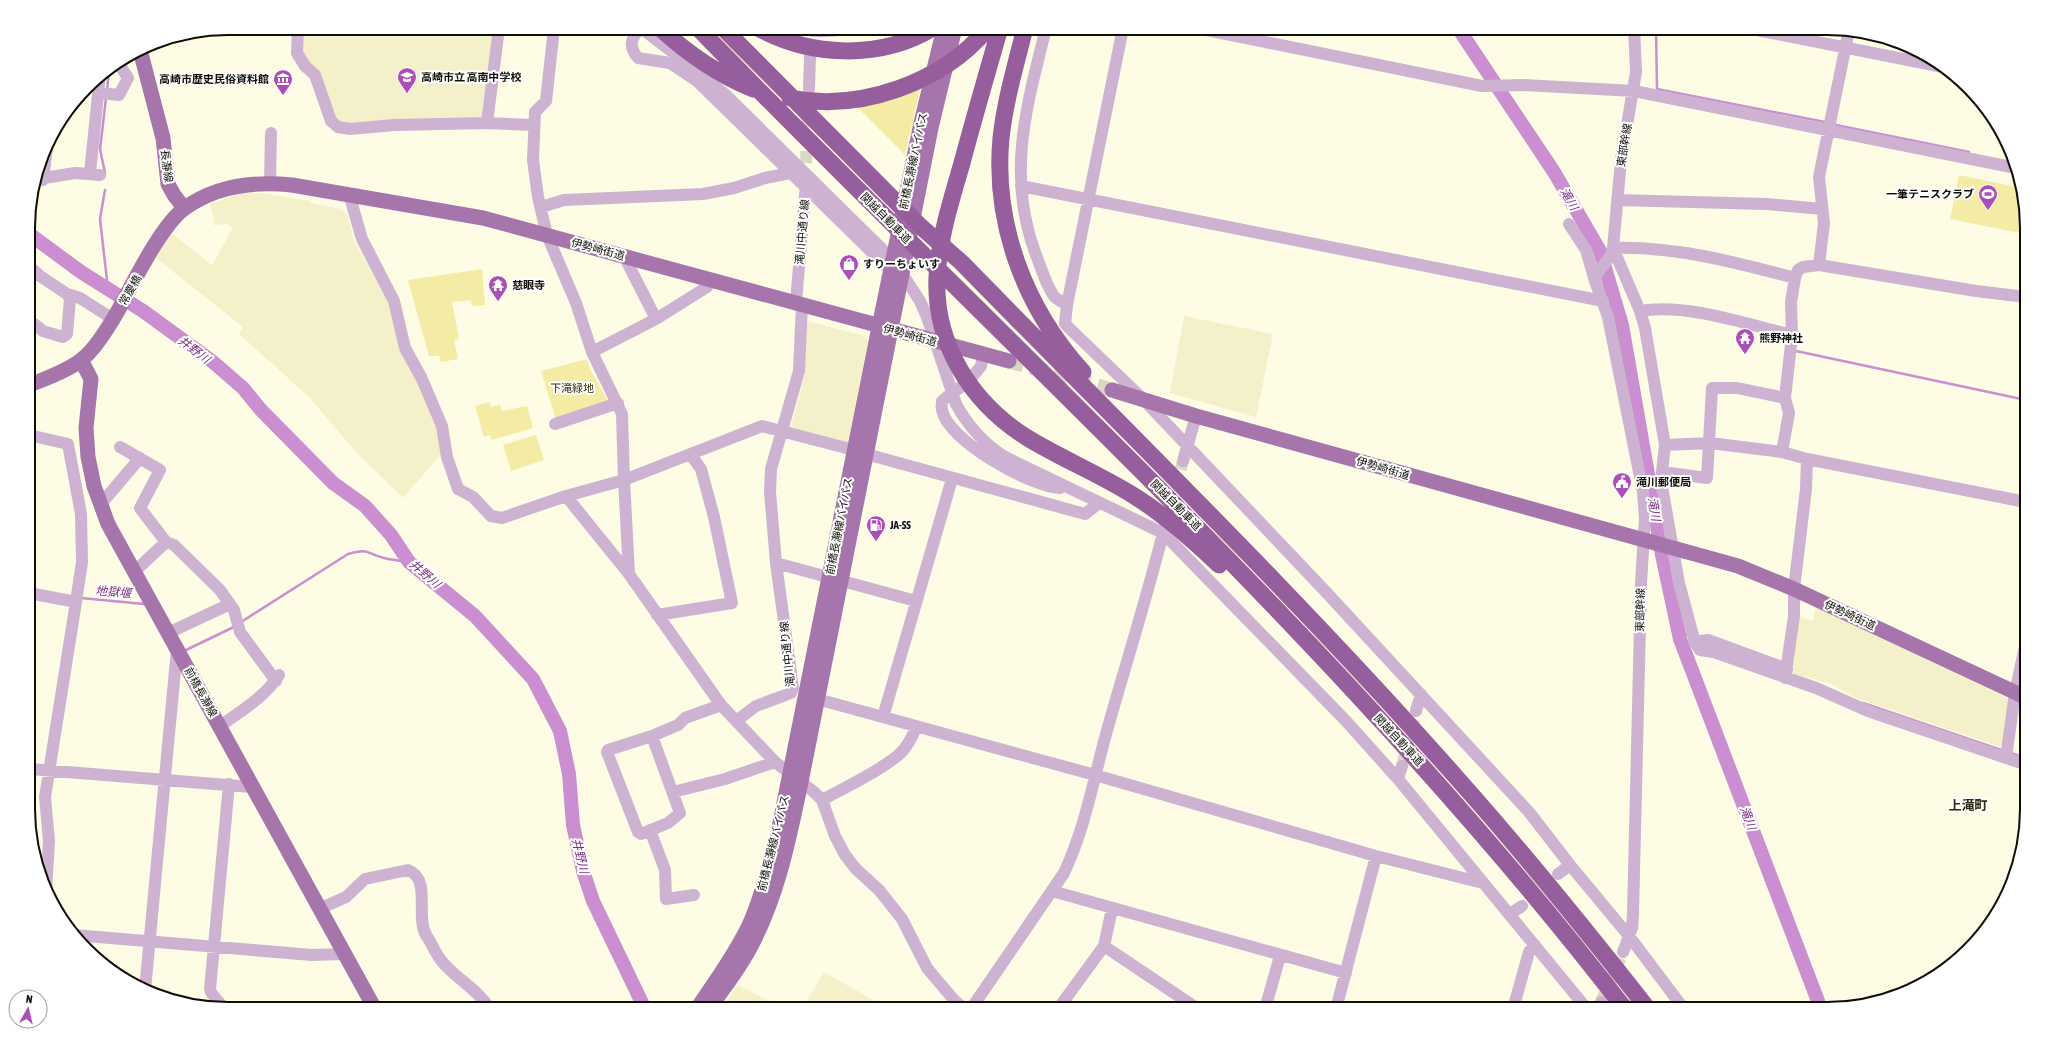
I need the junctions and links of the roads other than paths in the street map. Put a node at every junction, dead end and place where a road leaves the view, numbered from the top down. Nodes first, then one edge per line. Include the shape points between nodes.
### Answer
1 (297, 35) edge
2 (498, 35) edge
3 (553, 35) edge
4 (634, 35) edge
5 (649, 35) edge
6 (668, 35) edge
7 (705, 35) edge
8 (730, 35) edge
9 (773, 35) edge
10 (920, 35) edge
11 (934, 35) edge
12 (953, 35) edge
13 (981, 35) edge
14 (998, 35) edge
15 (1023, 35) edge
16 (1044, 35) edge
17 (1122, 35) edge
18 (1232, 35) edge
19 (1634, 35) edge
20 (1783, 35) edge
21 (1848, 36) edge
22 (1846, 49) junction
23 (142, 56) edge
24 (810, 56) dead end
25 (1928, 64) edge
26 (121, 68) edge
27 (99, 85) edge
28 (809, 90) dead end
29 (1634, 91) junction
30 (99, 93) junction
31 (487, 123) junction
32 (534, 125) junction
33 (1829, 130) junction
34 (271, 133) dead end
35 (797, 166) junction
36 (2010, 167) edge
37 (41, 179) edge
38 (270, 182) junction
39 (811, 186) junction
40 (1021, 186) junction
41 (349, 194) junction
42 (1088, 198) junction
43 (1616, 200) junction
44 (541, 207) junction
45 (184, 208) junction
46 (1822, 209) junction
47 (1569, 224) dead end
48 (547, 236) junction
49 (1613, 248) junction
50 (624, 256) junction
51 (1819, 265) junction
52 (886, 266) dead end
53 (35, 271) edge
54 (1596, 278) junction
55 (1795, 278) junction
56 (710, 280) junction
57 (67, 294) junction
58 (2020, 296) edge
59 (1603, 301) junction
60 (799, 303) junction
61 (1067, 305) junction
62 (1640, 311) junction
63 (114, 316) junction
64 (656, 319) junction
65 (35, 325) edge
66 (885, 328) junction
67 (1792, 335) junction
68 (592, 352) junction
69 (983, 355) junction
70 (81, 360) junction
71 (1009, 361) tunnel mouth
72 (35, 382) edge
73 (959, 389) junction
74 (1112, 390) tunnel mouth
75 (1785, 398) junction
76 (1144, 400) junction
77 (618, 403) junction
78 (1196, 416) junction
79 (556, 424) dead end
80 (783, 432) junction
81 (35, 436) edge
82 (1710, 443) junction
83 (68, 444) junction
84 (1665, 445) junction
85 (1186, 446) junction
86 (120, 447) dead end
87 (87, 448) junction
88 (860, 452) junction
89 (1782, 452) junction
90 (691, 455) junction
91 (140, 458) junction
92 (1807, 459) junction
93 (1183, 461) tunnel mouth
94 (1662, 472) junction
95 (952, 479) junction
96 (624, 480) junction
97 (566, 496) junction
98 (2020, 501) edge
99 (1099, 503) junction
100 (100, 505) junction
101 (1210, 514) junction
102 (1163, 531) junction
103 (166, 542) junction
104 (1660, 544) junction
105 (776, 563) junction
106 (134, 572) junction
107 (629, 574) junction
108 (835, 580) junction
109 (1794, 588) junction
110 (35, 594) edge
111 (916, 601) junction
112 (76, 602) junction
113 (230, 604) junction
114 (657, 615) junction
115 (168, 633) junction
116 (177, 649) junction
117 (1786, 673) junction
118 (1339, 674) junction
119 (1421, 694) junction
120 (2020, 695) edge
121 (817, 699) junction
122 (2020, 699) edge
123 (721, 705) junction
124 (1416, 711) tunnel mouth
125 (883, 717) junction
126 (736, 721) junction
127 (220, 726) junction
128 (916, 726) junction
129 (652, 736) junction
130 (2006, 758) junction
131 (775, 762) junction
132 (2020, 763) edge
133 (1402, 766) tunnel mouth
134 (35, 769) edge
135 (50, 770) junction
136 (1095, 775) junction
137 (796, 778) junction
138 (1398, 779) junction
139 (164, 780) junction
140 (229, 784) junction
141 (252, 786) junction
142 (673, 792) junction
143 (822, 800) junction
144 (650, 830) junction
145 (1376, 856) junction
146 (1570, 865) junction
147 (1558, 874) dead end
148 (47, 876) edge
149 (1483, 883) junction
150 (1052, 891) junction
151 (694, 895) dead end
152 (1522, 906) dead end
153 (319, 909) junction
154 (1112, 909) junction
155 (1510, 914) junction
156 (83, 936) edge
157 (1629, 936) junction
158 (150, 941) junction
159 (1535, 945) junction
160 (1104, 946) junction
161 (213, 947) junction
162 (1623, 952) tunnel mouth
163 (344, 954) junction
164 (1280, 956) junction
165 (1346, 973) junction
166 (146, 983) edge
167 (220, 1002) edge
168 (369, 1002) edge
169 (486, 1002) edge
170 (702, 1002) edge
171 (715, 1002) edge
172 (956, 1002) edge
173 (976, 1002) edge
174 (1063, 1002) edge
175 (1188, 1002) edge
176 (1267, 1002) edge
177 (1338, 1002) edge
178 (1515, 1002) edge
179 (1581, 1002) edge
180 (1619, 1002) edge
181 (1642, 1002) edge
182 (1679, 1002) edge

1 - 31 street via 296,53 315,75 331,121 338,127 350,129 394,125
2 - 31 street
3 - 32 street via 546,101 535,112
4 - 35 street via 631,49 638,58 670,63 686,72 749,130
5 - 35 street via 704,76
6 - 13 highway via 700,62 736,82 775,95 812,101 858,99 909,85 937,71
7 - 118 highway, 関越自動車道 via 1196,525
8 - 101 highway, 関越自動車道 via 919,225 962,263
9 - 10 highway via 799,45 840,51 886,46
11 - 66 main road, 前橋長瀞線バイパス
12 - 66 main road, 前橋長瀞線バイパス
14 - 73 highway via 945,228 937,276 938,304
15 - 101 highway via 1004,117 1000,178 1005,220 1023,280 1044,320 1073,361 1182,473
16 - 40 street via 1021,142
17 - 42 street
18 - 29 street via 1484,86 1523,85
19 - 29 street, 東部幹線
20 - 22 street
21 - 22 street
22 - 25 street
22 - 33 street
23 - 45 main road, 長瀞線 via 163,138 168,184
24 - 28 street
26 - 30 street via 128,78 119,95
27 - 30 street
29 - 33 street
29 - 43 street, 東部幹線 via 1624,137
30 - 37 street via 95,174 75,173
31 - 32 street
32 - 44 street via 533,160
33 - 36 street
33 - 46 street via 1819,177
34 - 38 street
35 - 39 street
35 - 39 street, 滝川中通り線
35 - 44 street via 734,188 703,194 564,200
38 - 41 main road, 伊勢崎街道
38 - 45 main road, 伊勢崎街道 via 242,184 223,189
39 - 52 street
39 - 60 street, 滝川中通り線
39 - 73 street via 882,249 905,278 920,301
40 - 42 street
40 - 61 street via 1027,227 1034,249 1054,296
41 - 48 main road, 伊勢崎街道 via 483,218
41 - 97 street via 362,239 394,301 405,348 422,379 442,426 446,457 458,489 473,497 491,516 502,518
42 - 59 street
42 - 61 street
43 - 46 street via 1766,204
43 - 49 street, 東部幹線
44 - 48 street
45 - 63 main road, 常慶橋 via 169,224
46 - 51 street via 1824,223
47 - 54 street, 東部幹線 via 1586,250
48 - 50 main road, 伊勢崎街道
48 - 68 street via 576,303
49 - 54 street, 東部幹線
49 - 55 street via 1645,247 1744,264
49 - 62 street
50 - 56 main road, 伊勢崎街道
50 - 64 street
51 - 55 street via 1803,267 1798,270
51 - 58 street
53 - 57 street
54 - 59 street, 東部幹線
55 - 67 street via 1791,302
56 - 60 main road, 伊勢崎街道
56 - 64 street via 707,288
57 - 63 street
57 - 65 street via 70,299 67,334 63,337 43,331
59 - 104 street, 東部幹線 via 1645,512
60 - 66 main road, 伊勢崎街道
60 - 80 street, 滝川中通り線 via 800,371
61 - 76 street via 1065,324
62 - 67 street via 1655,308 1701,314
62 - 84 street via 1646,328
63 - 70 main road
64 - 68 street
66 - 69 main road, 伊勢崎街道
66 - 88 main road, 前橋長瀞線バイパス
67 - 75 street
68 - 77 street
69 - 71 main road, 伊勢崎街道
69 - 73 street via 976,375
70 - 72 main road
70 - 87 main road, 前橋長瀞線 via 91,379 86,428
73 - 99 street via 963,417 990,447 1005,457
73 - 118 highway via 1026,437 1156,510 1187,534
74 - 76 main road, 伊勢崎街道
75 - 82 street via 1737,388 1712,388
75 - 89 street via 1789,413
76 - 78 main road, 伊勢崎街道
76 - 85 street
77 - 79 street
77 - 96 street via 622,414
78 - 85 street
78 - 104 main road, 伊勢崎街道
80 - 88 street
80 - 90 street via 762,426
80 - 105 street, 滝川中通り線 via 771,469 770,492
81 - 83 street
82 - 84 street
82 - 89 street
82 - 94 street via 1707,478
83 - 87 street
83 - 112 street via 82,514 82,562
84 - 94 street
85 - 93 street
85 - 119 street
86 - 91 street
87 - 100 main road, 前橋長瀞線
88 - 95 street
88 - 108 main road, 前橋長瀞線バイパス
89 - 92 street
90 - 96 street
90 - 114 street via 701,469 732,603
91 - 100 street
91 - 103 street via 160,470 140,508
92 - 98 street
92 - 109 street
94 - 104 street
95 - 99 street via 1085,514
95 - 111 street
96 - 97 street
96 - 107 street
97 - 107 street
99 - 102 street
100 - 106 main road, 前橋長瀞線
101 - 181 highway, 関越自動車道 via 1352,662 1456,777 1549,886
102 - 136 street
102 - 138 street
103 - 106 street
103 - 113 street via 174,545 199,569
104 - 109 main road, 伊勢崎街道 via 1738,566
104 - 117 street via 1679,583 1694,642 1700,650
104 - 157 street, 東部幹線 via 1633,914
105 - 108 street
105 - 126 street, 滝川中通り線 via 793,688 791,693 756,706
106 - 115 main road, 前橋長瀞線
107 - 114 street
108 - 111 street
108 - 121 main road, 前橋長瀞線バイパス
108 - 137 main road, 前橋長瀞線バイパス
109 - 117 street via 1794,616
109 - 120 main road, 伊勢崎街道
110 - 112 street
111 - 125 street
112 - 135 street
113 - 115 street
113 - 127 street via 238,624 278,678 257,699
114 - 123 street
115 - 116 main road, 前橋長瀞線
116 - 127 main road, 前橋長瀞線
116 - 139 street
117 - 130 street via 1868,711
118 - 180 highway, 関越自動車道 via 1443,788 1543,906
119 - 124 street
119 - 146 street via 1529,812
121 - 125 street
121 - 137 main road, 前橋長瀞線バイパス
122 - 130 street
123 - 126 street
123 - 129 street via 684,718 678,725
125 - 128 street
126 - 131 street
127 - 141 main road, 前橋長瀞線
128 - 136 street
128 - 143 street via 905,749 893,759
129 - 142 street
129 - 144 street via 607,752 638,832 641,834
130 - 132 street
131 - 137 street
131 - 142 street via 725,779
133 - 138 street
134 - 135 street
135 - 139 street
135 - 148 street via 46,797 49,841
136 - 145 street
136 - 150 street via 1080,836 1064,873
137 - 143 street
137 - 170 main road, 前橋長瀞線バイパス via 751,922 740,944
137 - 171 main road, 前橋長瀞線バイパス via 789,840 773,897 749,950
138 - 149 street
139 - 140 street
139 - 158 street
140 - 141 street
140 - 161 street
141 - 153 main road, 前橋長瀞線
142 - 144 street via 680,813 668,823
143 - 172 street via 845,855 902,918 927,968
144 - 151 street via 665,870 666,899
145 - 149 street
145 - 165 street
146 - 147 street
146 - 157 street
149 - 155 street
150 - 154 street
150 - 173 street
152 - 155 street
153 - 163 main road, 前橋長瀞線
153 - 169 street via 346,897 365,879 408,870 412,872 421,884 422,918 426,934 440,959
154 - 160 street
154 - 164 street
155 - 159 street
156 - 158 street
157 - 162 street, 東部幹線
157 - 182 street
158 - 161 street
158 - 166 street
159 - 178 street via 1529,952
159 - 179 street
160 - 174 street
160 - 175 street
161 - 163 street via 312,955
161 - 167 street via 210,993
163 - 168 main road, 前橋長瀞線
164 - 165 street
164 - 176 street
165 - 177 street

